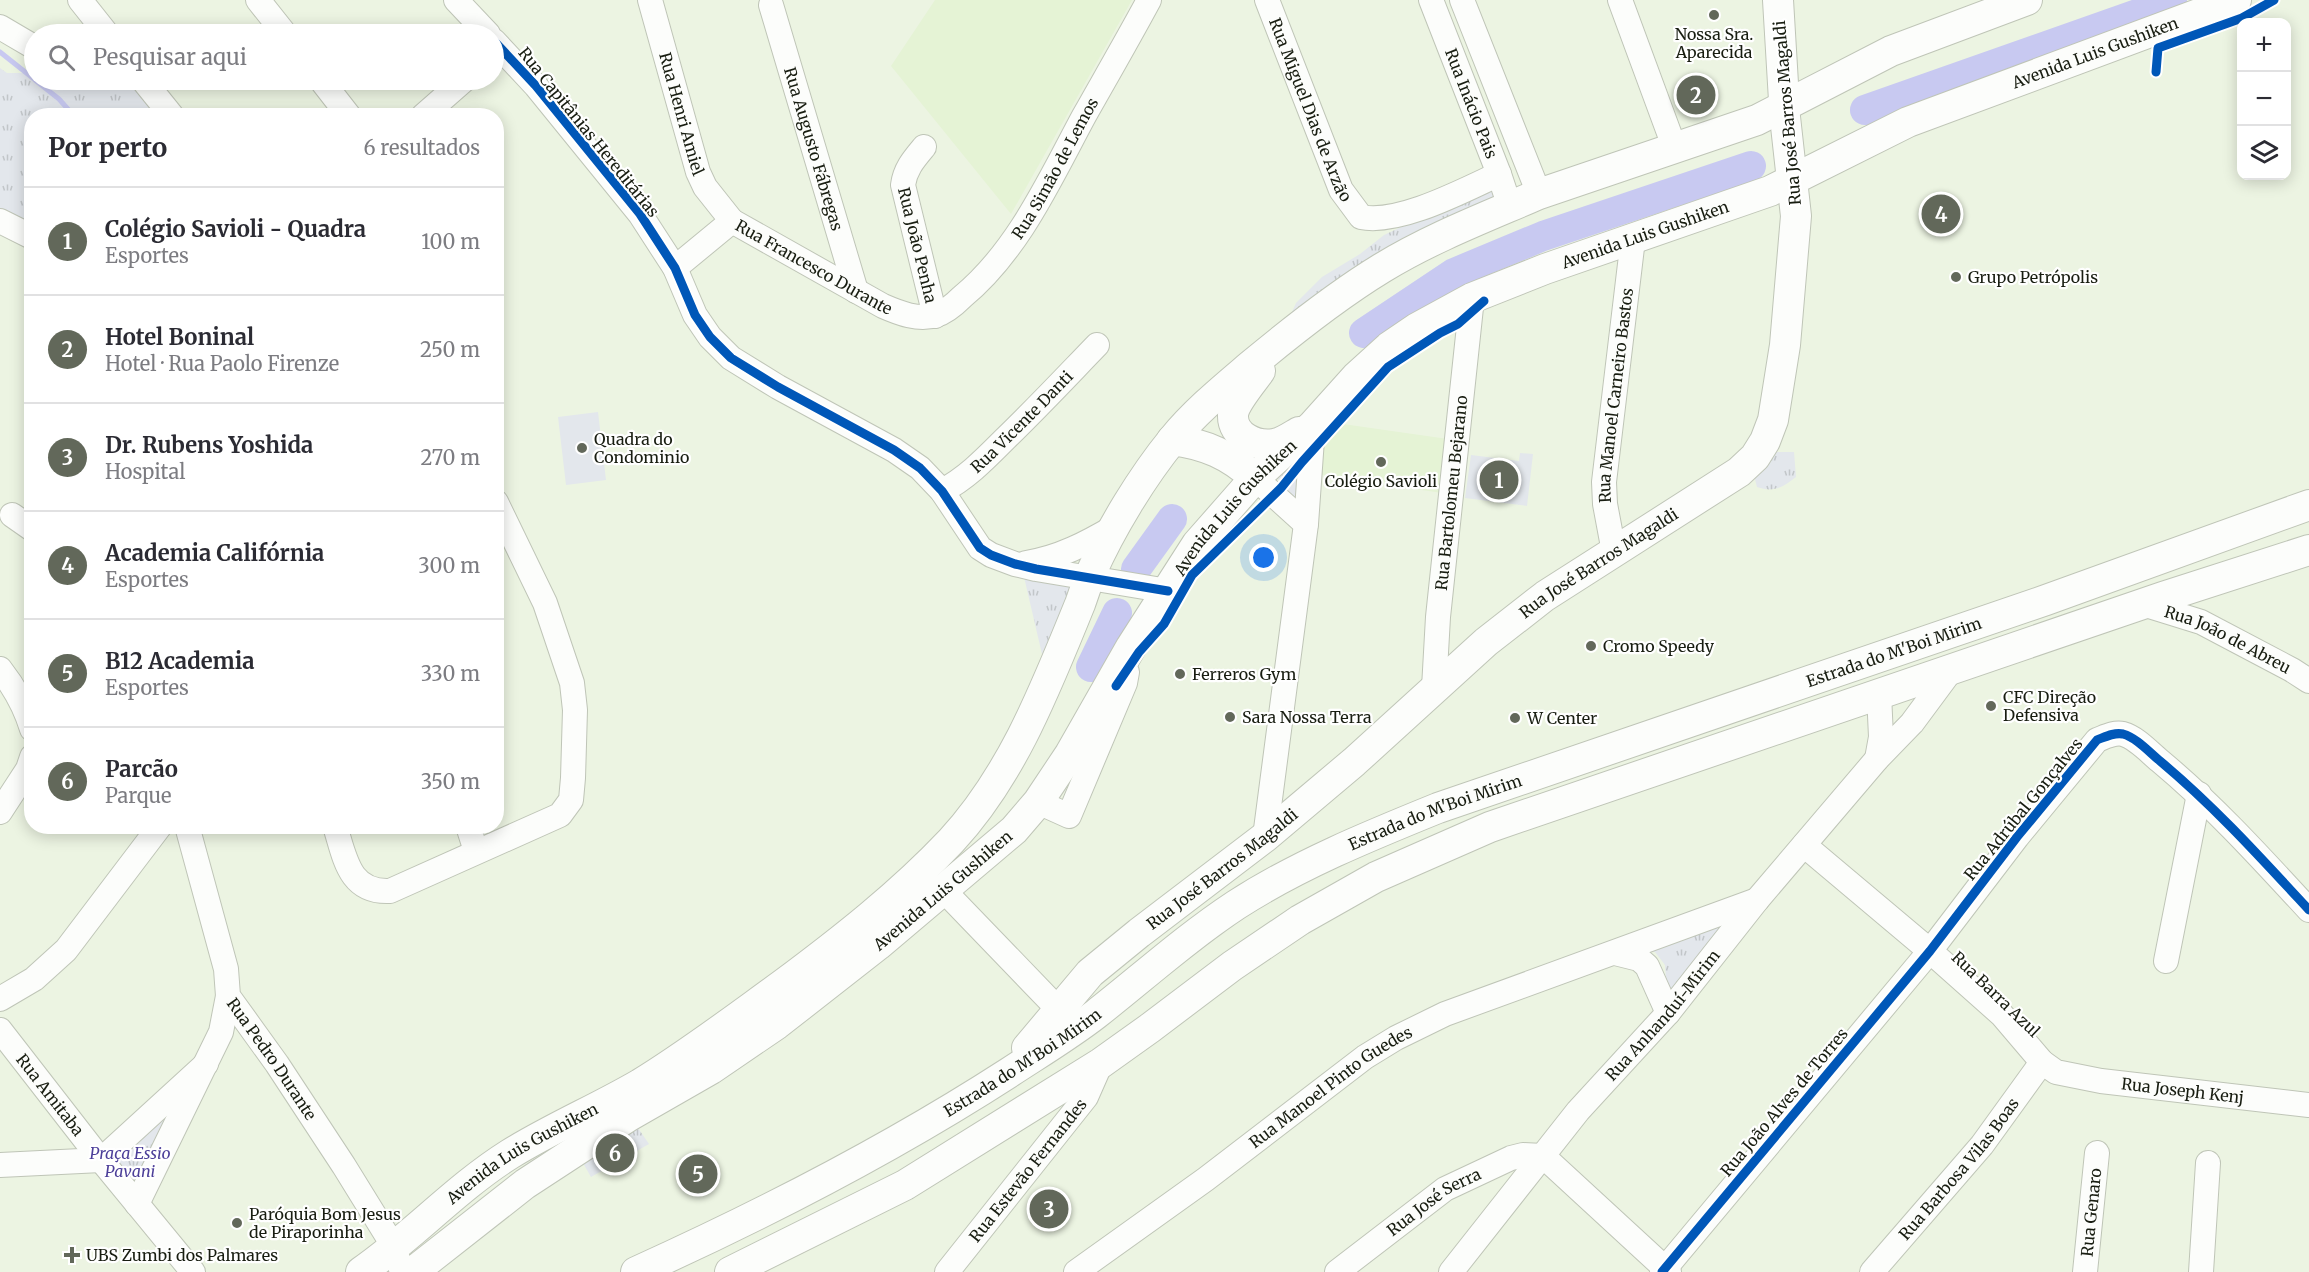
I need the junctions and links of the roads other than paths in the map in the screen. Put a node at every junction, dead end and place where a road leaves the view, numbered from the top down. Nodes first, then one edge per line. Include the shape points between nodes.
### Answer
1 (80, 0) edge
2 (258, 0) edge
3 (456, 0) edge
4 (650, 0) edge
5 (1149, 0) edge
6 (1267, 0) edge
7 (1431, 0) edge
8 (1462, 0) edge
9 (1620, 0) edge
10 (1778, 0) edge
11 (2027, 0) edge
12 (2236, 0) edge
13 (771, 5) dead end
14 (99, 24) edge
15 (277, 24) edge
16 (477, 24) edge
17 (0, 27) edge
18 (24, 41) edge
19 (504, 54) edge
20 (151, 90) edge
21 (329, 90) edge
22 (453, 90) edge
23 (165, 108) edge
24 (343, 108) edge
25 (432, 108) edge
26 (1785, 108) junction
27 (924, 147) dead end
28 (1675, 149) junction
29 (1499, 174) junction
30 (1794, 181) junction
31 (1539, 194) junction
32 (1510, 207) junction
33 (0, 221) edge
34 (732, 221) junction
35 (24, 233) edge
36 (1633, 239) junction
37 (675, 268) junction
38 (856, 291) junction
39 (1472, 298) junction
40 (935, 316) junction
41 (1284, 337) junction
42 (1096, 345) dead end
43 (1313, 425) junction
44 (1172, 440) junction
45 (1255, 478) junction
46 (942, 492) junction
47 (2309, 505) edge
48 (12, 515) dead end
49 (504, 518) edge
50 (24, 523) edge
51 (1306, 524) junction
52 (1116, 526) junction
53 (2309, 550) edge
54 (1614, 552) junction
55 (1014, 564) junction
56 (1089, 579) junction
57 (1167, 591) junction
58 (2143, 604) junction
59 (1920, 642) junction
60 (0, 669) edge
61 (1952, 669) junction
62 (2309, 681) edge
63 (1434, 688) junction
64 (1879, 694) junction
65 (24, 706) edge
66 (1877, 759) junction
67 (24, 775) edge
68 (2199, 794) junction
69 (0, 813) edge
70 (154, 834) edge
71 (189, 834) edge
72 (337, 834) edge
73 (471, 834) edge
74 (1264, 837) junction
75 (1804, 845) junction
76 (476, 851) junction
77 (946, 887) junction
78 (1757, 900) junction
79 (2309, 910) edge
80 (1930, 951) junction
81 (1615, 953) junction
82 (2166, 961) dead end
83 (1090, 973) junction
84 (228, 996) junction
85 (0, 999) edge
86 (1059, 1010) junction
87 (1668, 1013) junction
88 (1094, 1016) junction
89 (0, 1030) edge
90 (1101, 1063) junction
91 (206, 1064) junction
92 (2049, 1067) junction
93 (1009, 1072) junction
94 (2309, 1105) edge
95 (2097, 1153) dead end
96 (1543, 1156) junction
97 (101, 1160) junction
98 (2208, 1162) dead end
99 (0, 1165) edge
100 (137, 1204) junction
101 (398, 1259) edge
102 (1665, 1271) edge
103 (192, 1272) edge
104 (361, 1272) edge
105 (413, 1272) edge
106 (636, 1272) edge
107 (732, 1272) edge
108 (947, 1272) edge
109 (1076, 1272) edge
110 (1337, 1272) edge
111 (1451, 1272) edge
112 (1872, 1272) edge
113 (2085, 1272) edge
114 (2201, 1272) edge

1 - 14 street
2 - 15 street
3 - 16 street, Rua Capitânias Hereditárias
4 - 34 street, Rua Henri Amiel via 698,172
5 - 40 street, Rua Simão de Lemos via 1007,250 980,283
6 - 29 street, Rua Miguel Dias de Arzão via 1341,190 1361,217 1386,218 1413,211
7 - 29 street, Rua Inácio Pais
8 - 31 street, Rua Inácio Pais
9 - 28 street
10 - 26 main road, Rua José Barros Magaldi
11 - 26 main road, Avenida Luis Gushiken via 1891,51
12 - 30 main road, Avenida Luis Gushiken via 1908,122
13 - 38 street, Rua Augusto Fábregas
17 - 18 street
19 - 37 street, Rua Capitânias Hereditárias via 536,86 640,214
20 - 23 street
21 - 24 street
22 - 25 street
26 - 28 main road, Avenida Luis Gushiken
26 - 30 main road, Rua José Barros Magaldi
27 - 40 street, Rua João Penha via 910,164 903,185
28 - 31 main road, Avenida Luis Gushiken
29 - 32 street, Rua Inácio Pais
30 - 36 main road, Avenida Luis Gushiken
30 - 54 main road, Rua José Barros Magaldi via 1796,216 1785,345 1773,420 1765,441 1739,472
31 - 32 main road, Avenida Luis Gushiken
32 - 41 main road, Avenida Luis Gushiken via 1382,268
33 - 35 street
34 - 37 street, Rua Francesco Durante
34 - 38 street, Rua Francesco Durante
36 - 39 main road, Avenida Luis Gushiken
36 - 54 street, Rua Manoel Carneiro Bastos via 1605,482
37 - 46 street, Rua Capitânias Hereditárias via 694,315 731,358 894,450 920,468
38 - 40 street, Rua Francesco Durante via 902,314
39 - 43 main road, Avenida Luis Gushiken via 1389,347
39 - 63 street, Rua Bartolomeu Bejarano
41 - 43 main road via 1238,403 1233,417 1245,438 1261,444 1275,444
41 - 44 main road, Avenida Luis Gushiken via 1214,397
42 - 46 street, Rua Vicente Danti via 962,481
43 - 45 main road, Avenida Luis Gushiken
43 - 51 street
44 - 45 main road via 1211,448
44 - 52 main road, Avenida Luis Gushiken
45 - 51 street
45 - 57 main road, Avenida Luis Gushiken via 1197,544
46 - 55 street, Rua Capitânias Hereditárias via 980,548
47 - 59 main road, Estrada do M'Boi Mirim
48 - 50 street
49 - 76 street via 545,603 572,682 575,710 571,800 560,815
51 - 74 street
52 - 55 street via 1057,556
52 - 56 main road, Avenida Luis Gushiken
53 - 58 main road, Estrada do M'Boi Mirim
54 - 63 main road, Rua José Barros Magaldi via 1545,596
55 - 56 street, Rua Capitânias Hereditárias
56 - 57 street, Rua Capitânias Hereditárias
56 - 101 main road, Avenida Luis Gushiken via 1031,721 1003,772 983,803 922,870 818,957 723,1028 640,1083 506,1156 475,1179
57 - 77 main road, Avenida Luis Gushiken via 1038,802 1014,830
58 - 61 main road, Estrada do M'Boi Mirim
58 - 62 street, Rua João de Abreu via 2201,622
59 - 64 main road via 1883,671
59 - 88 main road, Estrada do M'Boi Mirim via 1471,796 1361,840 1238,904
60 - 65 street
61 - 64 main road, Estrada do M'Boi Mirim
61 - 66 street, Rua Anhanduí-Mirim via 1912,723
63 - 74 main road, Rua José Barros Magaldi
64 - 66 street via 1881,737
64 - 90 main road, Estrada do M'Boi Mirim via 1490,827 1376,877 1241,959
66 - 75 street, Rua Anhanduí-Mirim
67 - 69 street
68 - 79 street, Rua Adrúbal Gonçalves
68 - 80 street, Rua Adrúbal Gonçalves via 2122,734 2097,741
68 - 82 street
70 - 85 street via 66,950 34,979
71 - 84 street, Rua Pedro Durante via 226,969
72 - 76 street via 347,865 360,883 381,891 390,891
73 - 76 street
74 - 83 main road, Rua José Barros Magaldi
75 - 78 street, Rua Anhanduí-Mirim
75 - 80 street, Rua Barra Azul
77 - 86 street via 951,898
77 - 105 main road, Avenida Luis Gushiken via 777,1024 525,1184
78 - 81 street, Rua Manoel Pinto Guedes
78 - 87 street, Rua Anhanduí-Mirim
80 - 92 street, Rua Barra Azul via 2002,1015
80 - 102 street, Rua João Alves de Torres
81 - 87 street via 1640,959 1647,966
81 - 109 street, Rua Manoel Pinto Guedes via 1445,1014 1396,1038 1334,1079 1206,1179
83 - 86 main road, Rua José Barros Magaldi
83 - 88 main road
84 - 91 street via 221,1032
84 - 101 street, Rua Pedro Durante via 278,1064
86 - 93 main road, Rua José Barros Magaldi
87 - 96 street, Rua Anhanduí-Mirim via 1578,1111
88 - 90 main road
88 - 93 main road, Estrada do M'Boi Mirim
89 - 97 street, Rua Amitaba
90 - 107 main road, Estrada do M'Boi Mirim via 905,1185
90 - 108 street, Rua Estevão Fernandes via 1086,1097
91 - 97 street
91 - 100 street
92 - 94 street, Rua Joseph Kenj via 2101,1081
92 - 112 street, Rua Barbosa Vilas Boas
93 - 106 main road, Estrada do M'Boi Mirim via 886,1146
95 - 113 street, Rua Genaro
96 - 102 street
96 - 110 street, Rua José Serra via 1511,1158 1445,1189
96 - 111 street, Rua Anhanduí-Mirim
97 - 99 street
97 - 100 street, Rua Amitaba
98 - 114 street
100 - 103 street, Rua Amitaba
101 - 104 main road, Avenida Luis Gushiken

